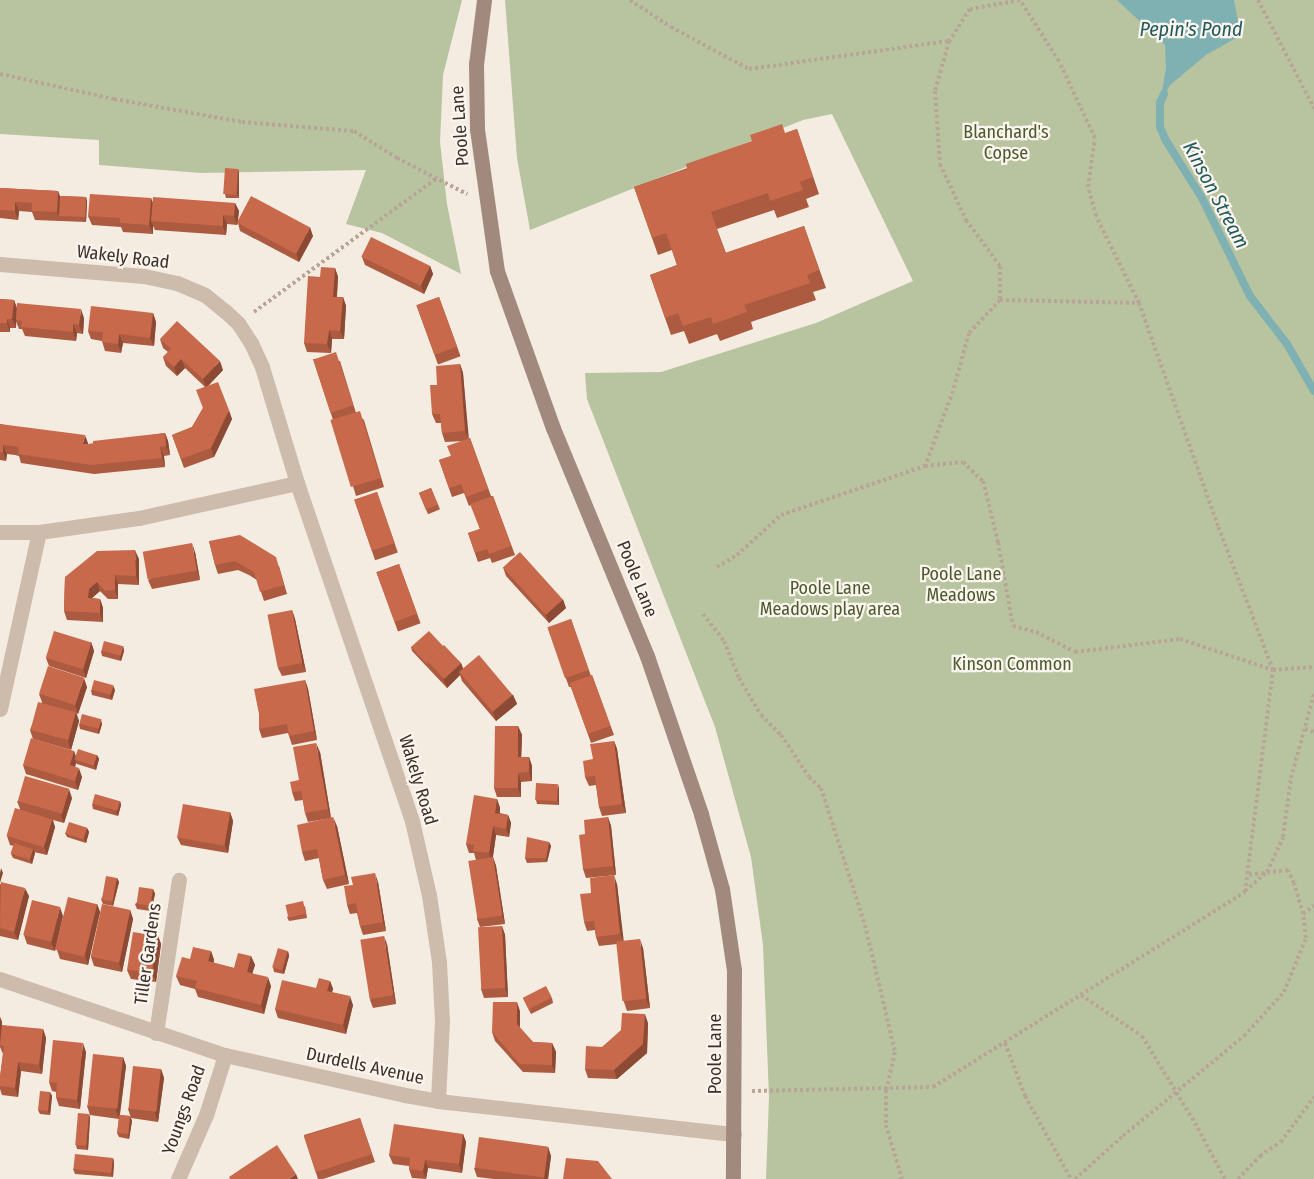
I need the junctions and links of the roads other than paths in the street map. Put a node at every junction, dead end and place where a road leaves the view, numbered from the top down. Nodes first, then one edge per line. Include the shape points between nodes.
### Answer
1 (484, 0) edge
2 (0, 264) edge
3 (297, 483) junction
4 (0, 532) edge
5 (39, 532) junction
6 (0, 709) edge
7 (179, 880) dead end
8 (0, 979) edge
9 (156, 1033) junction
10 (225, 1055) junction
11 (438, 1101) junction
12 (734, 1134) junction
13 (178, 1179) edge
14 (733, 1179) edge

1 - 12 street, Poole Lane via 476,64 477,129 497,270 553,429 647,656 702,814 722,889 734,970
2 - 3 street, Wakely Road via 144,276 177,283 205,295 238,323 262,367
3 - 5 street via 139,518
3 - 11 street, Wakely Road via 409,811 429,895 439,962 442,1021
4 - 5 street
5 - 6 street
7 - 9 street, Tiller Gardens
8 - 9 street, Durdells Avenue
9 - 10 street, Durdells Avenue
10 - 11 street, Durdells Avenue
10 - 13 street, Youngs Road via 206,1115
11 - 12 street, Durdells Avenue
12 - 14 street, Poole Lane

